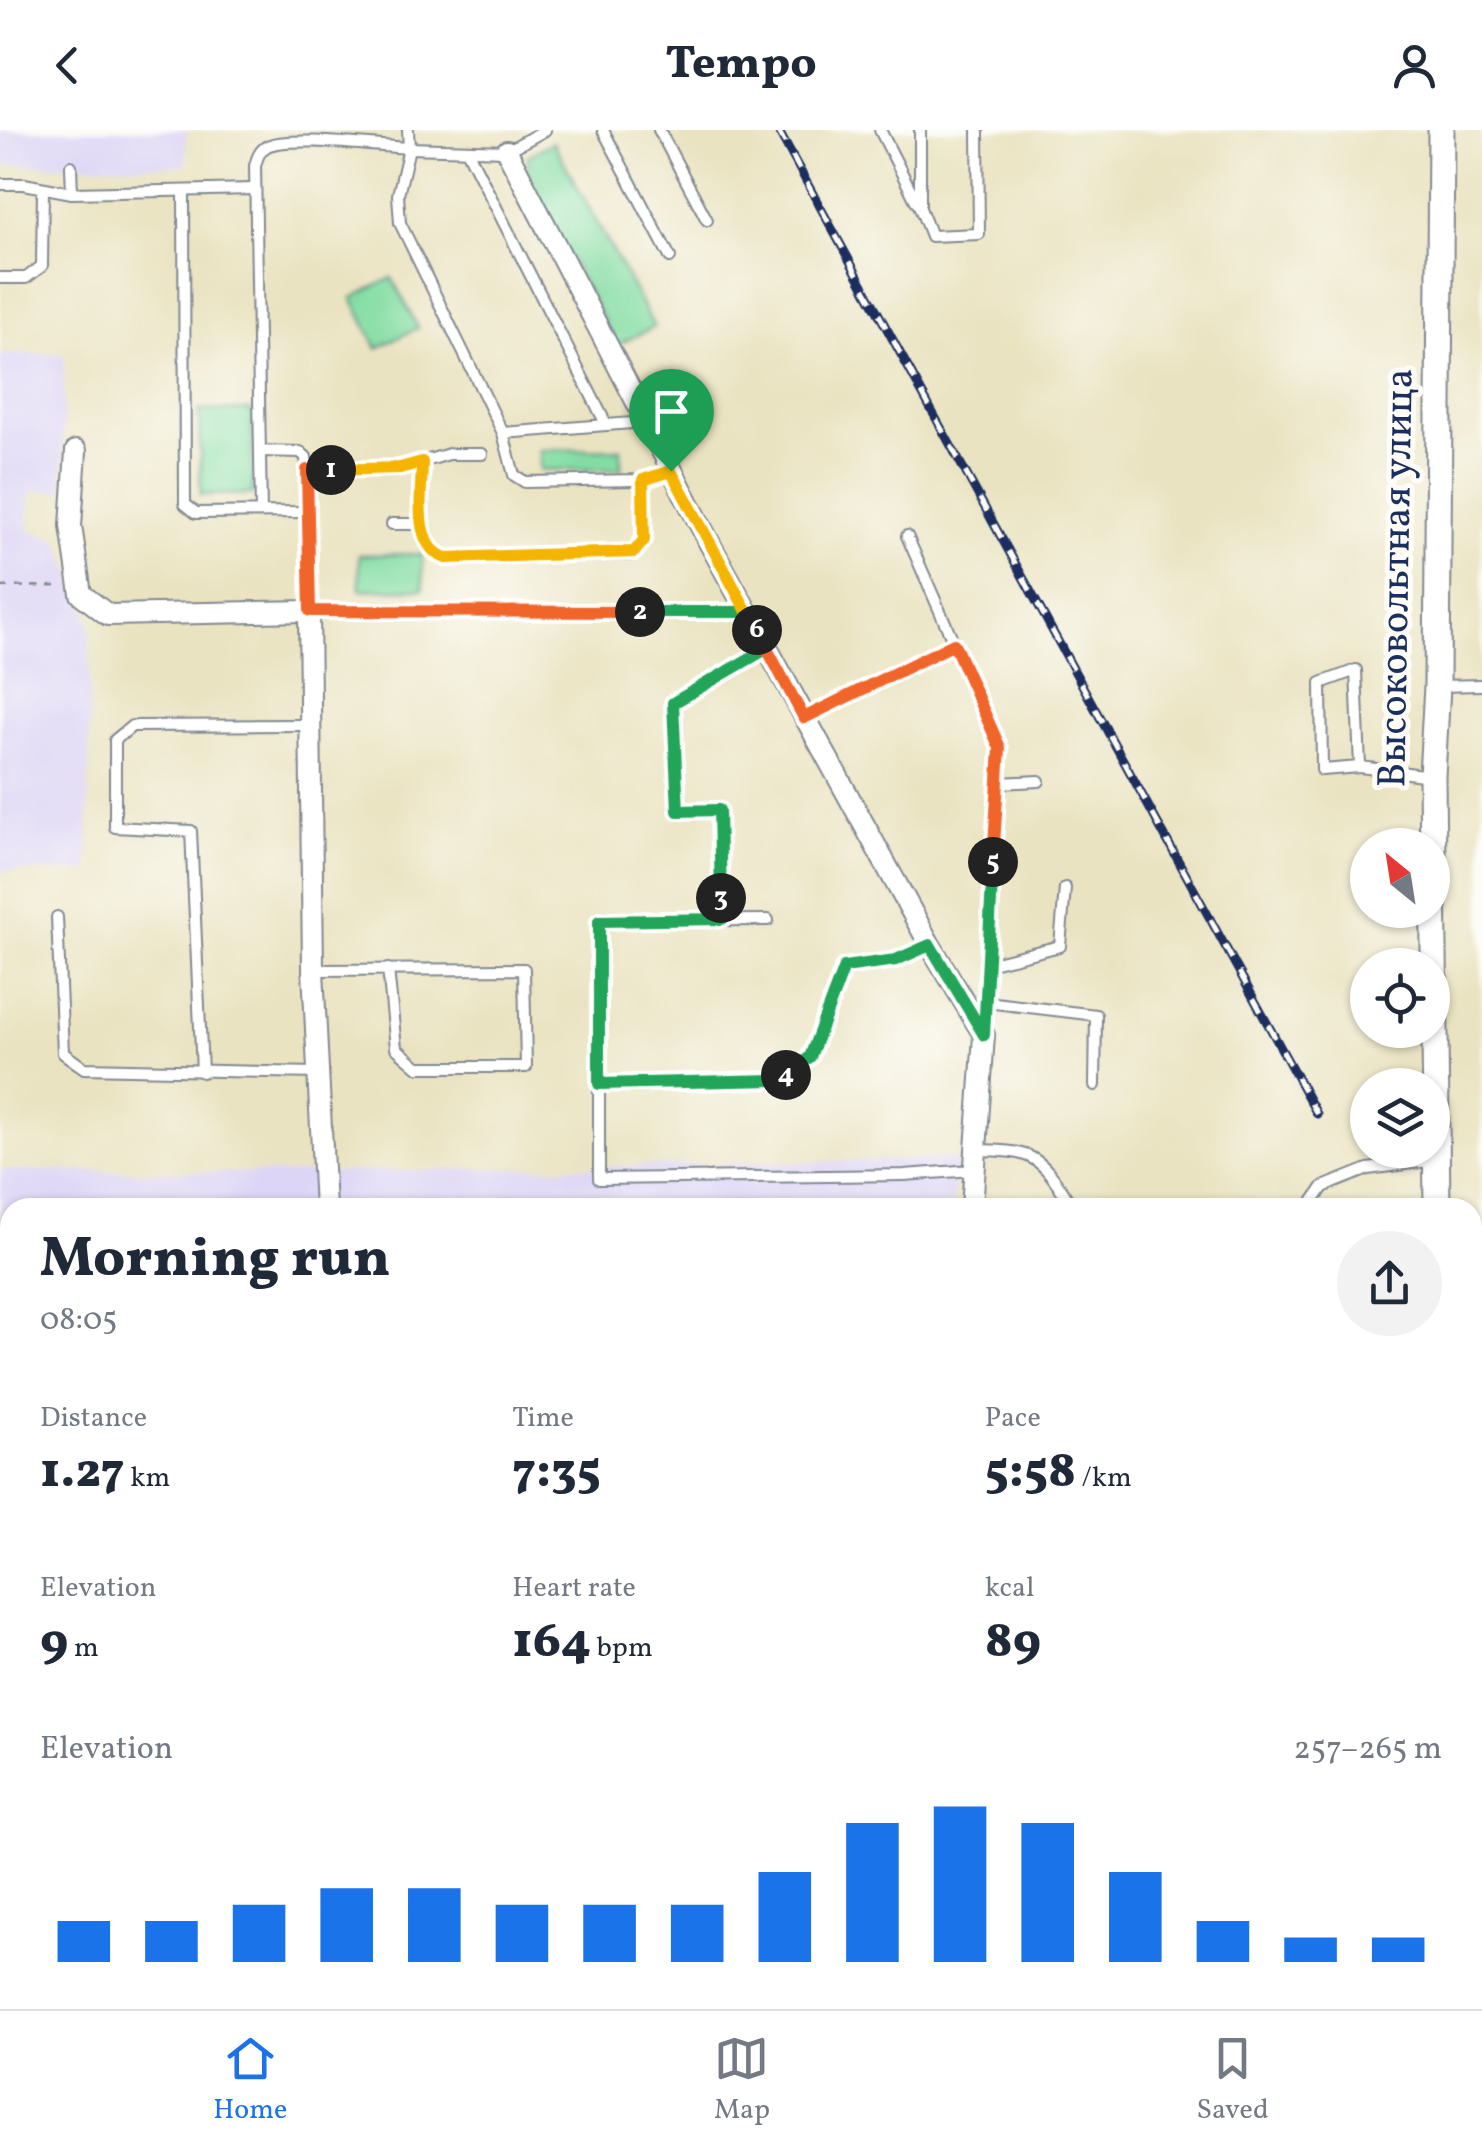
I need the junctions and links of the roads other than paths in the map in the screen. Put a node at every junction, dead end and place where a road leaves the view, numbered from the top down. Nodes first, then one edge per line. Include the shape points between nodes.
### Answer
1 (293, 130) edge
2 (408, 130) edge
3 (545, 130) edge
4 (603, 130) edge
5 (659, 130) edge
6 (880, 130) edge
7 (920, 130) edge
8 (978, 130) edge
9 (1441, 130) edge
10 (300, 142) junction
11 (410, 148) junction
12 (467, 150) junction
13 (507, 151) junction
14 (72, 166) dead end
15 (0, 184) edge
16 (42, 188) junction
17 (255, 189) junction
18 (184, 191) junction
19 (72, 193) junction
20 (920, 208) junction
21 (707, 220) dead end
22 (670, 256) dead end
23 (0, 278) edge
24 (645, 422) junction
25 (606, 424) junction
26 (504, 433) junction
27 (76, 451) dead end
28 (260, 451) junction
29 (482, 454) dead end
30 (422, 462) junction
31 (307, 470) junction
32 (671, 471) junction
33 (643, 480) junction
34 (261, 512) junction
35 (308, 512) junction
36 (392, 524) dead end
37 (423, 524) junction
38 (907, 536) dead end
39 (310, 611) junction
40 (748, 612) junction
41 (954, 644) junction
42 (766, 649) junction
43 (1482, 685) edge
44 (1436, 686) junction
45 (804, 718) junction
46 (308, 724) junction
47 (1360, 767) junction
48 (1432, 776) junction
49 (1040, 781) dead end
50 (998, 783) junction
51 (1065, 888) dead end
52 (57, 916) dead end
53 (722, 919) junction
54 (768, 920) dead end
55 (930, 945) junction
56 (988, 964) junction
57 (388, 969) junction
58 (313, 970) junction
59 (986, 1002) junction
60 (984, 1035) junction
61 (1436, 1068) edge
62 (202, 1072) junction
63 (318, 1073) junction
64 (599, 1084) junction
65 (1095, 1086) dead end
66 (974, 1160) junction
67 (1376, 1168) edge
68 (1437, 1168) edge
69 (324, 1198) edge
70 (972, 1198) edge
71 (1067, 1198) edge
72 (1316, 1198) edge
73 (1438, 1198) edge

1 - 10 lane
2 - 11 lane
3 - 13 lane
4 - 22 lane
5 - 21 lane
6 - 20 lane
7 - 20 lane
8 - 20 lane via 979,234 931,236
9 - 44 street, Высоковольтная улица
10 - 11 lane
10 - 17 lane via 261,151
11 - 12 lane
11 - 26 lane via 398,195 400,224
12 - 13 lane
12 - 25 lane
13 - 24 street
14 - 19 lane
15 - 16 lane
16 - 19 lane
16 - 23 lane via 42,266 26,278
17 - 18 lane
17 - 28 lane
18 - 19 lane
18 - 34 lane via 183,498 196,514
24 - 25 lane
24 - 32 street
25 - 26 lane
26 - 33 lane via 520,481
27 - 39 street via 71,526 80,594 108,615
28 - 31 lane via 300,452
28 - 34 lane
29 - 30 lane
30 - 31 lane
30 - 37 lane
31 - 35 lane
32 - 33 lane
32 - 40 street
33 - 37 lane via 644,540 629,554 446,558 429,548
34 - 35 lane
35 - 39 lane
36 - 37 lane
38 - 41 lane
39 - 40 lane
39 - 46 street
40 - 42 street
41 - 45 lane
41 - 50 lane via 1000,748
42 - 45 street
42 - 53 lane via 673,703 678,811 719,810
43 - 44 lane
44 - 48 street, Высоковольтная улица
45 - 55 street
46 - 58 street
46 - 62 lane via 132,726 115,740 115,827 191,831
47 - 47 lane via 1359,728 1356,670 1322,684 1322,770
47 - 48 lane
48 - 61 street, Высоковольтная улица
49 - 50 lane
50 - 56 lane
51 - 56 lane via 1060,946
52 - 62 lane via 63,1053 84,1068
53 - 54 lane
53 - 64 lane via 599,921
55 - 60 street
55 - 64 lane via 896,960 844,967 810,1057 779,1080
56 - 59 lane
57 - 57 lane via 396,1048 418,1067 526,1067 524,969
57 - 58 lane
58 - 63 street
59 - 60 lane
59 - 65 lane via 1096,1015
60 - 66 street
62 - 63 lane
63 - 69 street
64 - 66 lane via 599,1179 904,1175
66 - 70 street
66 - 71 lane via 1014,1151 1038,1159
67 - 72 lane via 1323,1188
68 - 73 street, Высоковольтная улица

